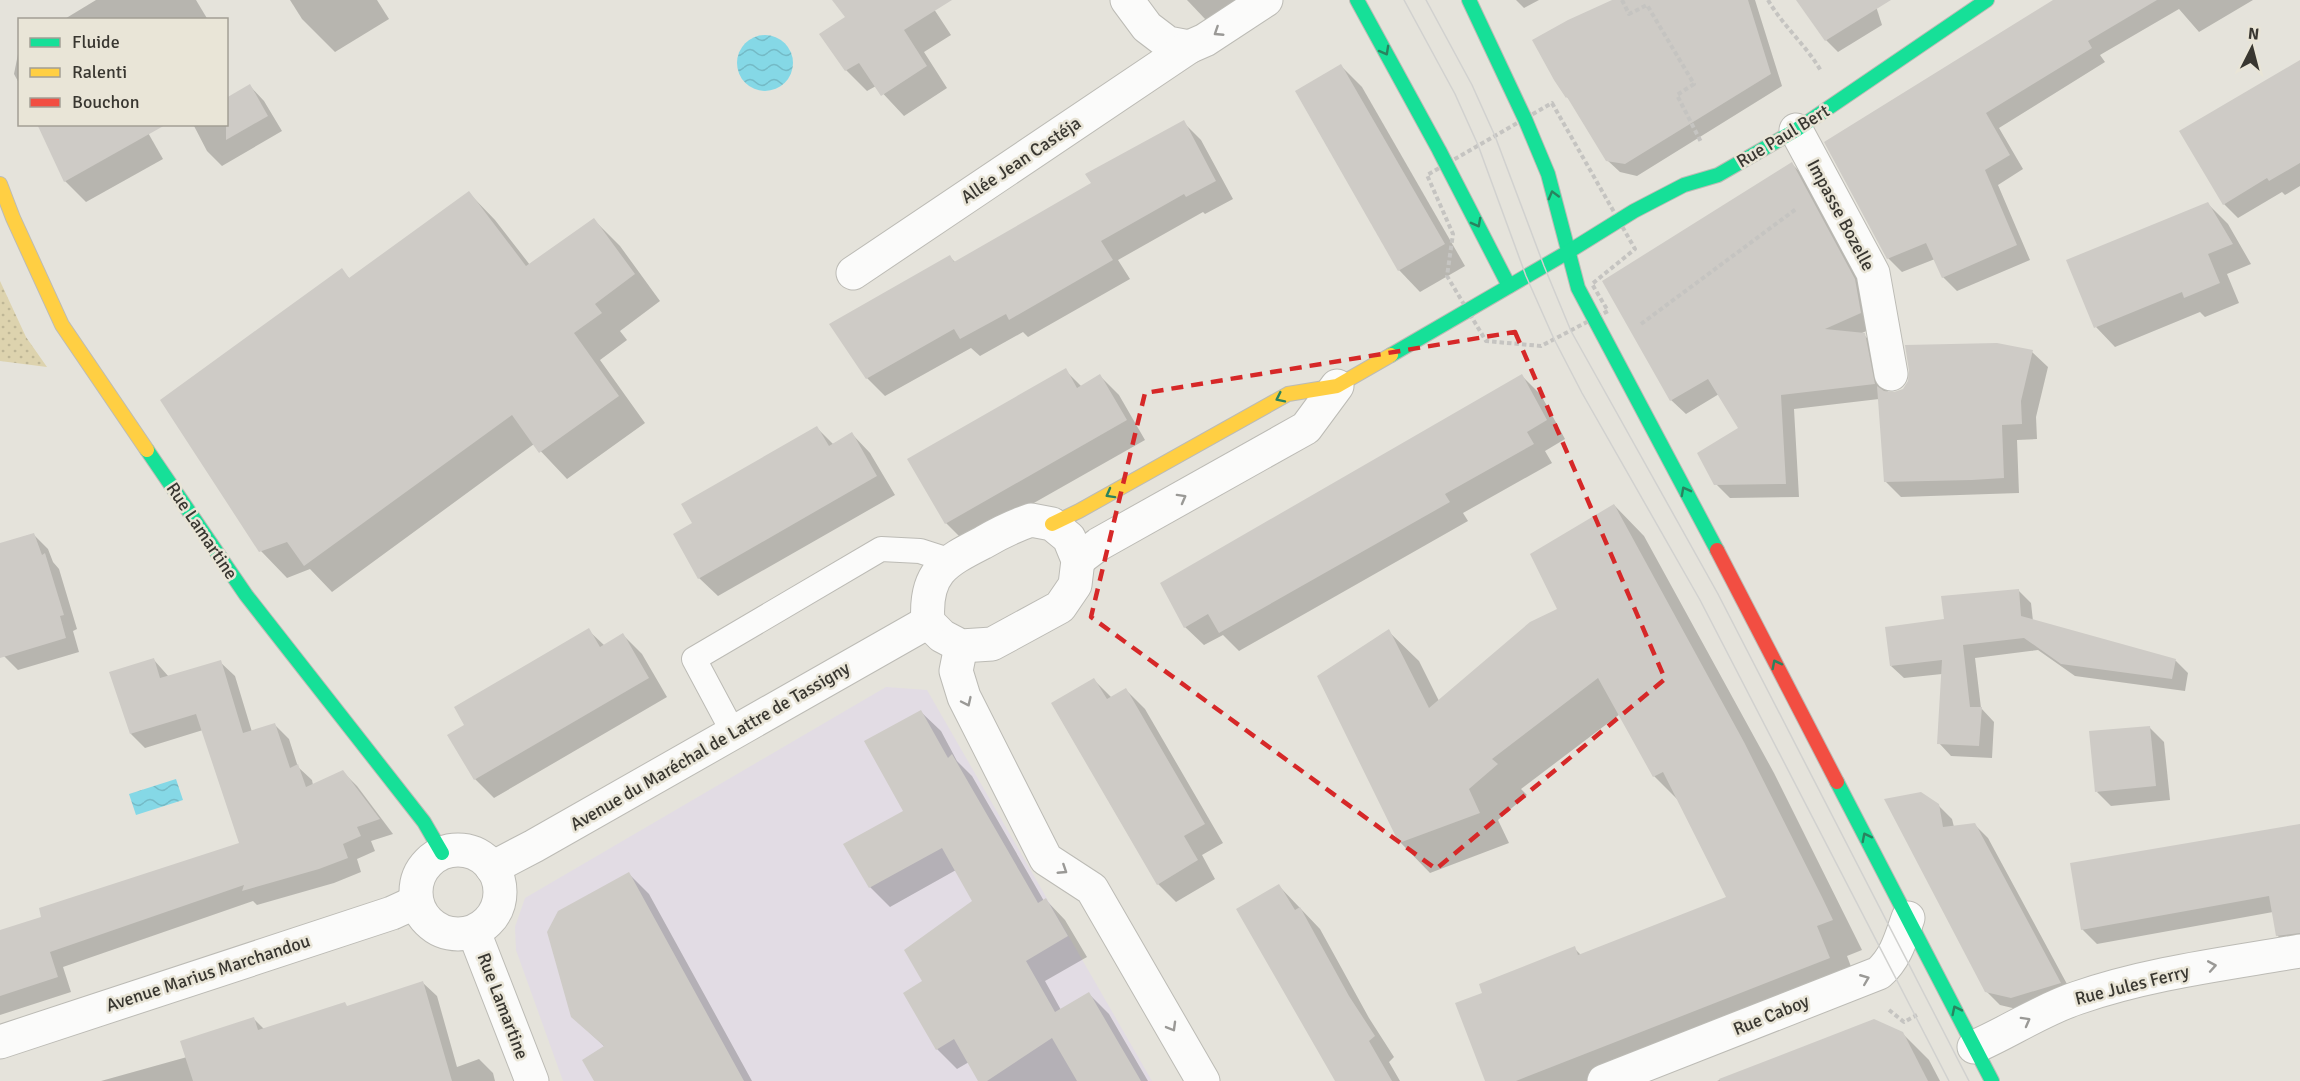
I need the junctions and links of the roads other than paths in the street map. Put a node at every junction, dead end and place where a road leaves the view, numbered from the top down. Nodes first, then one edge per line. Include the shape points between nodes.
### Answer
1 (1126, 0) edge
2 (1266, 0) edge
3 (1357, 0) edge
4 (1469, 0) edge
5 (1971, 4) edge
6 (1189, 47) junction
7 (1796, 130) junction
8 (0, 184) edge
9 (1568, 252) junction
10 (853, 273) dead end
11 (1509, 286) junction
12 (1891, 374) dead end
13 (1337, 386) junction
14 (1052, 524) junction
15 (948, 560) junction
16 (1078, 560) junction
17 (928, 622) junction
18 (961, 646) junction
19 (733, 732) junction
20 (442, 853) junction
21 (492, 868) junction
22 (416, 902) junction
23 (1908, 918) junction
24 (474, 932) junction
25 (2300, 951) edge
26 (0, 1042) edge
27 (1974, 1047) junction
28 (532, 1081) edge
29 (1203, 1081) edge
30 (1604, 1081) edge
31 (1992, 1081) edge

1 - 6 street via 1147,27 1168,43
2 -> 6 street, Allée Jean Castéja
3 -> 11 street
9 -> 4 street via 1548,174
5 - 7 street, Rue Paul Bert
6 - 10 street, Allée Jean Castéja
7 - 9 street, Rue Paul Bert via 1718,175 1684,185 1644,206
7 - 12 street, Impasse Bozelle via 1874,273
8 - 20 street, Rue Lamartine via 62,325 246,595 424,822
9 - 11 street, Rue Paul Bert
23 -> 9 street via 1606,344 1578,288
11 - 13 street
13 -> 14 street via 1288,394
16 -> 13 street via 1099,544 1306,428
14 - 15 street via 1031,520 1015,525
14 - 16 street via 1069,538
15 - 17 street via 926,601
15 - 19 lane via 920,551 881,549 694,659
16 - 18 street via 1074,585 1060,607 992,644
17 - 18 street via 942,636
17 - 19 street, Avenue du Maréchal de Lattre de Tassigny
18 -> 29 street via 956,671 964,697 1046,859 1092,889
19 - 21 street, Avenue du Maréchal de Lattre de Tassigny
20 - 21 street via 463,850 477,855
20 - 22 street via 431,858 420,871
21 - 24 street via 500,893 497,908 489,921
22 - 24 street via 424,919 438,930
22 - 26 street, Avenue Marius Marchandou
27 -> 23 street
30 -> 23 street, Rue Caboy via 1880,973 1899,946
24 - 28 street, Rue Lamartine
27 -> 25 street, Rue Jules Ferry via 2045,1011 2104,989
27 - 31 street

